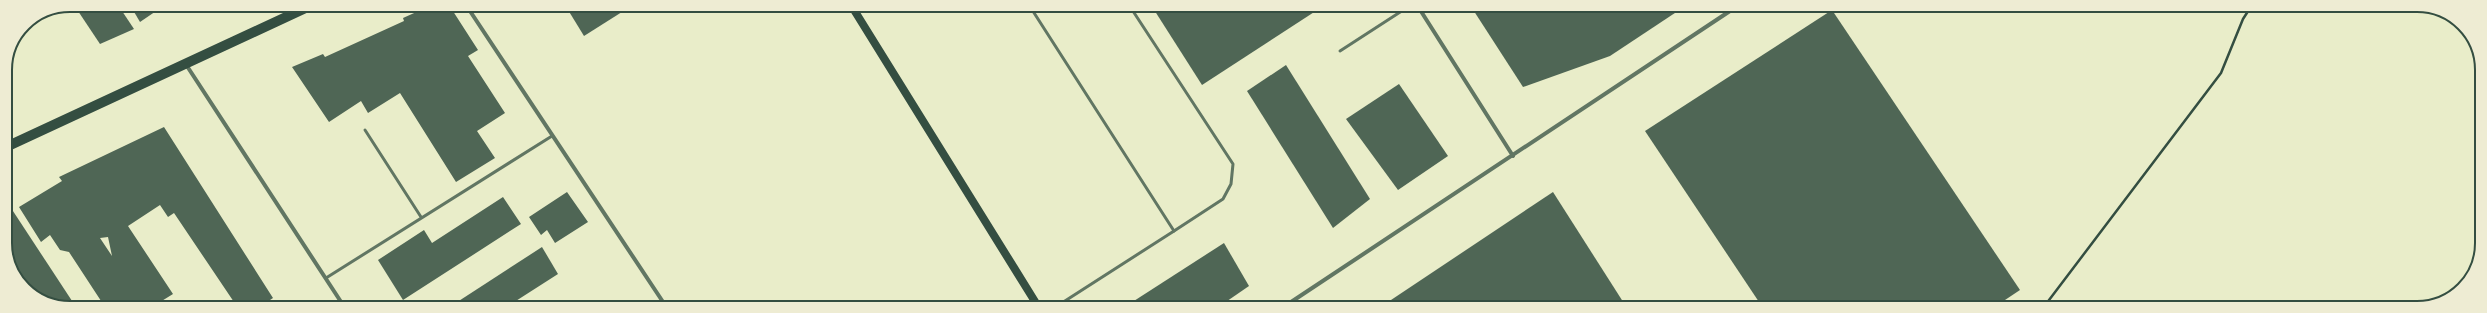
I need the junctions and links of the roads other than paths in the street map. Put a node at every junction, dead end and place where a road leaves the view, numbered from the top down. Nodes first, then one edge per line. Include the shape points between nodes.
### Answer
1 (297, 12) edge
2 (471, 12) edge
3 (855, 12) edge
4 (1033, 12) edge
5 (1134, 12) edge
6 (1400, 12) edge
7 (1421, 12) edge
8 (1729, 12) edge
9 (1340, 51) dead end
10 (186, 63) junction
11 (364, 130) dead end
12 (552, 136) junction
13 (12, 144) edge
14 (1513, 156) junction
15 (422, 218) junction
16 (1174, 231) junction
17 (326, 278) junction
18 (341, 301) edge
19 (662, 301) edge
20 (1035, 301) edge
21 (1065, 301) edge
22 (1293, 301) edge

1 - 10 main road
2 - 12 street
3 - 20 main road
4 - 16 lane
5 - 16 lane via 1233,164 1232,184 1223,198
6 - 9 lane
7 - 14 street
8 - 14 street
10 - 13 main road
10 - 17 street
11 - 15 lane
12 - 15 lane
12 - 19 street
14 - 22 street
15 - 17 lane
16 - 21 lane
17 - 18 street

